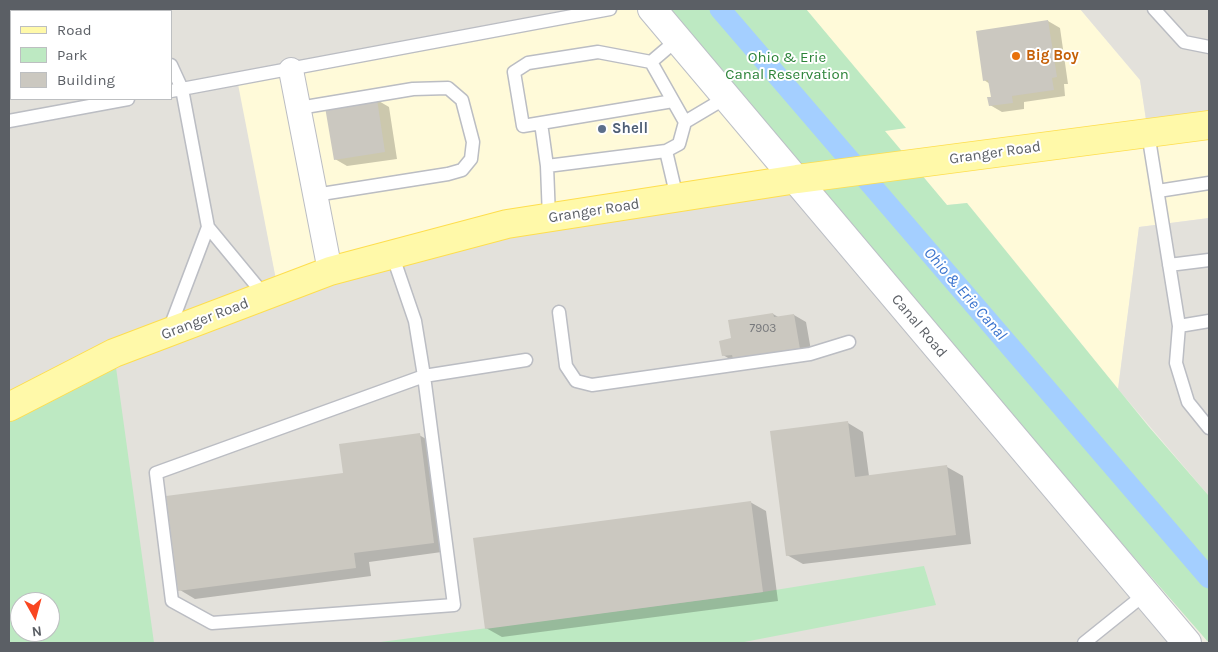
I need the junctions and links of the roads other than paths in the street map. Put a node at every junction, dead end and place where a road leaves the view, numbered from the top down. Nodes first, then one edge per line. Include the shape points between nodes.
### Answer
1 (610, 9) edge
2 (652, 9) edge
3 (1160, 11) edge
4 (678, 39) junction
5 (1209, 47) edge
6 (651, 62) junction
7 (172, 70) edge
8 (291, 70) junction
9 (176, 90) edge
10 (727, 97) junction
11 (123, 100) edge
12 (673, 101) junction
13 (298, 108) junction
14 (9, 121) edge
15 (685, 122) junction
16 (541, 124) junction
17 (1209, 125) edge
18 (1148, 133) junction
19 (666, 151) junction
20 (547, 166) junction
21 (797, 179) junction
22 (1209, 184) edge
23 (1158, 191) junction
24 (315, 195) junction
25 (677, 198) junction
26 (549, 218) junction
27 (208, 227) junction
28 (392, 254) junction
29 (1209, 260) edge
30 (1169, 265) junction
31 (330, 271) junction
32 (265, 296) junction
33 (560, 312) dead end
34 (1209, 321) edge
35 (1179, 326) junction
36 (168, 333) junction
37 (849, 342) dead end
38 (526, 360) dead end
39 (424, 376) junction
40 (9, 407) edge
41 (1209, 428) edge
42 (1145, 594) junction
43 (1084, 643) edge
44 (1187, 643) edge

1 - 8 lane
2 - 4 street, Canal Road
3 - 5 lane via 1184,42
4 - 6 lane
4 - 10 street, Canal Road
6 - 12 lane
6 - 16 lane via 598,52 528,63 514,72 523,126
7 - 9 lane
8 - 9 lane
8 - 13 street
9 - 27 lane
10 - 15 lane
10 - 21 street, Canal Road
11 - 14 lane
12 - 15 lane
12 - 16 lane
13 - 24 street
13 - 24 lane via 413,89 448,88 462,100 473,142 471,159 462,170
15 - 19 lane via 679,144
16 - 20 lane
17 - 18 main road, Granger Road
18 - 21 main road, Granger Road
18 - 23 lane
19 - 20 lane
19 - 25 lane
20 - 26 lane
21 - 25 main road, Granger Road
21 - 42 street, Canal Road
22 - 23 lane
23 - 30 lane
24 - 31 street
25 - 26 main road, Granger Road
26 - 28 main road, Granger Road via 507,224
27 - 32 lane
27 - 36 lane
28 - 31 main road, Granger Road
28 - 39 lane via 415,321
29 - 30 lane
30 - 35 lane
31 - 32 main road, Granger Road
32 - 36 main road, Granger Road
33 - 37 lane via 564,358 570,374 582,384 810,354
34 - 35 lane
35 - 41 lane via 1176,363 1188,402
36 - 40 main road, Granger Road via 114,353
38 - 39 lane
39 - 39 lane via 156,473 172,600 212,623 454,605
42 - 43 lane
42 - 44 street, Canal Road

